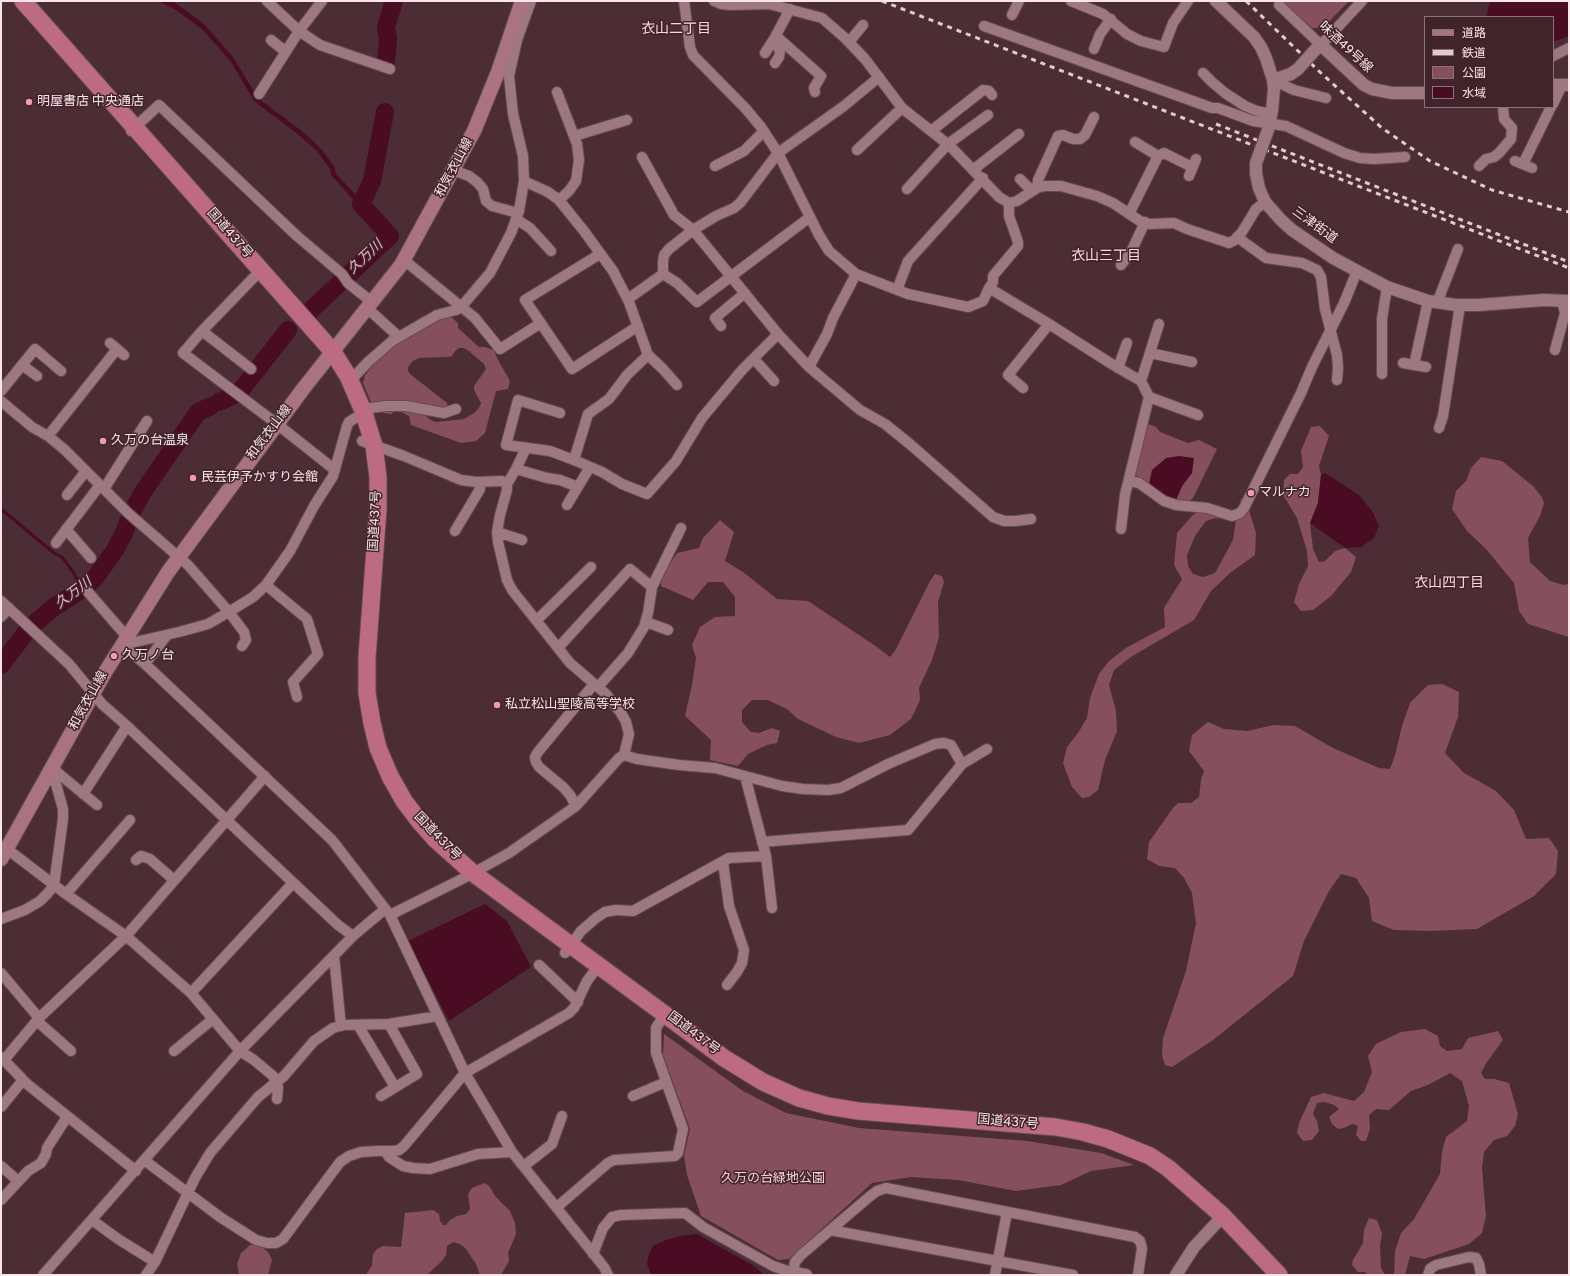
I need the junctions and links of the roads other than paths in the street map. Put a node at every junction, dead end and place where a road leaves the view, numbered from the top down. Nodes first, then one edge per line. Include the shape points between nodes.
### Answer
1 (11, 1) edge
2 (23, 1) edge
3 (267, 1) edge
4 (322, 1) edge
5 (522, 1) edge
6 (531, 1) edge
7 (684, 1) edge
8 (714, 1) edge
9 (1020, 1) edge
10 (1071, 1) edge
11 (1188, 1) edge
12 (1216, 1) edge
13 (1362, 1) edge
14 (1279, 5) dead end
15 (790, 9) junction
16 (1012, 15) dead end
17 (1111, 19) junction
18 (863, 25) dead end
19 (984, 26) dead end
20 (300, 31) junction
21 (775, 38) junction
22 (271, 40) dead end
23 (849, 42) junction
24 (1318, 48) junction
25 (1569, 48) edge
26 (1094, 49) dead end
27 (286, 52) junction
28 (766, 53) dead end
29 (1554, 56) edge
30 (775, 63) dead end
31 (390, 69) dead end
32 (1203, 73) dead end
33 (879, 77) junction
34 (1274, 80) junction
35 (1561, 85) edge
36 (557, 92) dead end
37 (815, 92) dead end
38 (1424, 93) edge
39 (259, 94) dead end
40 (992, 95) dead end
41 (1326, 98) dead end
42 (1554, 102) edge
43 (902, 108) junction
44 (1503, 108) edge
45 (1551, 108) edge
46 (988, 115) dead end
47 (1094, 117) dead end
48 (627, 120) dead end
49 (1269, 123) junction
50 (132, 130) junction
51 (764, 131) junction
52 (932, 131) junction
53 (1019, 134) dead end
54 (574, 136) junction
55 (1135, 142) dead end
56 (948, 144) junction
57 (857, 150) dead end
58 (778, 153) junction
59 (1158, 156) junction
60 (1405, 156) dead end
61 (642, 157) dead end
62 (1524, 165) dead end
63 (715, 166) dead end
64 (1479, 166) dead end
65 (1192, 167) dead end
66 (974, 169) junction
67 (453, 170) junction
68 (983, 178) junction
69 (1020, 179) dead end
70 (524, 181) junction
71 (907, 189) dead end
72 (1034, 190) junction
73 (559, 200) junction
74 (1265, 202) junction
75 (1009, 203) junction
76 (1129, 214) junction
77 (517, 216) junction
78 (810, 216) junction
79 (1145, 222) junction
80 (693, 230) junction
81 (1237, 238) junction
82 (1458, 249) dead end
83 (550, 251) dead end
84 (600, 254) junction
85 (404, 260) junction
86 (1122, 265) dead end
87 (1357, 272) junction
88 (258, 273) junction
89 (663, 274) junction
90 (856, 274) junction
91 (732, 277) junction
92 (990, 288) junction
93 (1387, 288) junction
94 (897, 290) junction
95 (745, 293) junction
96 (628, 299) junction
97 (1566, 301) edge
98 (1432, 302) junction
99 (370, 305) junction
100 (1460, 305) junction
101 (462, 306) junction
102 (540, 324) junction
103 (1049, 324) junction
104 (1159, 324) dead end
105 (638, 326) junction
106 (722, 326) dead end
107 (1330, 329) junction
108 (202, 331) junction
109 (778, 334) junction
110 (399, 337) junction
111 (1128, 343) dead end
112 (117, 349) dead end
113 (1554, 350) dead end
114 (1150, 353) junction
115 (648, 355) junction
116 (330, 356) junction
117 (754, 359) junction
118 (1192, 362) dead end
119 (1403, 363) dead end
120 (22, 364) junction
121 (1414, 365) junction
122 (808, 367) junction
123 (1426, 367) dead end
124 (1118, 368) junction
125 (251, 369) dead end
126 (58, 372) dead end
127 (1382, 374) dead end
128 (37, 376) dead end
129 (1336, 380) dead end
130 (350, 381) junction
131 (774, 381) dead end
132 (1141, 381) junction
133 (677, 385) dead end
134 (1023, 388) dead end
135 (1, 391) edge
136 (1149, 397) junction
137 (1, 402) edge
138 (456, 409) dead end
139 (560, 413) dead end
140 (359, 414) junction
141 (1198, 415) dead end
142 (147, 421) dead end
143 (277, 424) junction
144 (1439, 428) dead end
145 (48, 436) junction
146 (368, 443) junction
147 (526, 448) junction
148 (574, 460) junction
149 (590, 467) junction
150 (516, 469) junction
151 (335, 470) junction
152 (86, 471) junction
153 (1129, 481) junction
154 (480, 482) junction
155 (506, 484) junction
156 (102, 487) junction
157 (578, 487) junction
158 (67, 495) dead end
159 (567, 505) dead end
160 (1031, 519) dead end
161 (681, 528) dead end
162 (66, 529) junction
163 (1121, 529) dead end
164 (455, 531) dead end
165 (497, 532) junction
166 (522, 540) dead end
167 (56, 543) dead end
168 (179, 556) junction
169 (91, 558) dead end
170 (591, 567) dead end
171 (266, 585) junction
172 (652, 588) junction
173 (88, 592) dead end
174 (5, 604) edge
175 (229, 612) junction
176 (1, 617) edge
177 (537, 620) junction
178 (646, 622) junction
179 (668, 630) dead end
180 (167, 635) junction
181 (124, 641) junction
182 (242, 646) dead end
183 (558, 648) junction
184 (145, 664) junction
185 (596, 685) junction
186 (93, 694) junction
187 (297, 698) dead end
188 (127, 726) junction
189 (987, 749) dead end
190 (624, 755) junction
191 (962, 764) junction
192 (50, 771) junction
193 (265, 776) junction
194 (745, 776) junction
195 (83, 794) junction
196 (97, 805) dead end
197 (576, 806) junction
198 (130, 820) dead end
199 (227, 820) junction
200 (762, 842) junction
201 (3, 851) edge
202 (766, 856) junction
203 (136, 860) dead end
204 (722, 862) junction
205 (469, 876) junction
206 (174, 880) junction
207 (293, 883) junction
208 (54, 885) junction
209 (66, 894) junction
210 (772, 908) dead end
211 (388, 912) junction
212 (1, 919) edge
213 (126, 936) junction
214 (353, 936) junction
215 (568, 949) junction
216 (334, 956) junction
217 (539, 965) dead end
218 (596, 969) junction
219 (1, 973) edge
220 (727, 985) dead end
221 (190, 993) junction
222 (578, 1002) junction
223 (438, 1016) junction
224 (662, 1018) junction
225 (38, 1019) junction
226 (213, 1019) junction
227 (389, 1024) junction
228 (358, 1025) junction
229 (341, 1026) junction
230 (71, 1051) dead end
231 (240, 1051) junction
232 (174, 1052) dead end
233 (2, 1058) edge
234 (465, 1073) junction
235 (23, 1080) junction
236 (276, 1082) junction
237 (666, 1082) junction
238 (395, 1087) junction
239 (381, 1096) dead end
240 (633, 1096) dead end
241 (277, 1099) dead end
242 (1, 1107) edge
243 (562, 1116) dead end
244 (67, 1118) junction
245 (385, 1151) junction
246 (512, 1152) junction
247 (144, 1160) junction
248 (1, 1166) edge
249 (524, 1166) junction
250 (136, 1171) junction
251 (18, 1181) junction
252 (188, 1193) junction
253 (1, 1200) edge
254 (556, 1207) junction
255 (1007, 1212) junction
256 (1220, 1219) junction
257 (92, 1220) junction
258 (830, 1230) junction
259 (594, 1254) junction
260 (998, 1261) junction
261 (155, 1262) junction
262 (793, 1274) edge
263 (43, 1275) edge
264 (146, 1275) edge
265 (608, 1275) edge
266 (806, 1275) edge
267 (995, 1275) edge
268 (1073, 1275) edge
269 (1138, 1275) edge
270 (1176, 1275) edge
271 (1265, 1275) edge
272 (1279, 1275) edge
273 (1428, 1275) edge
274 (1481, 1275) edge

1 - 50 highway, 国道437号
2 - 50 highway, 国道437号
3 - 20 street
4 - 20 street
5 - 67 main road, 和気衣山線 via 498,72 474,131
6 - 70 street via 517,40 509,76 513,114 523,156
7 - 51 street via 693,55
8 - 15 street via 731,6 769,4
9 - 16 street
10 - 17 street
11 - 17 street via 1173,24 1164,47 1127,34
12 - 34 street, 三津街道 via 1261,46
13 - 24 street
14 - 24 street, 味酒49号線
15 - 21 street
15 - 23 street via 822,18
17 - 26 street via 1100,34
18 - 23 street
19 - 49 street via 1212,108 1253,121
20 - 27 street
20 - 31 street via 320,45
21 - 28 street
21 - 30 street via 780,51
21 - 37 street via 820,76 814,88
22 - 27 street
23 - 33 street
24 - 34 street, bridge via 1298,69
24 - 38 street, 味酒49号線 via 1372,89
25 - 29 street
27 - 39 street
32 - 49 street via 1225,93 1257,111
33 - 43 street
33 - 58 street via 844,106
34 - 41 street via 1294,90
34 - 49 street, 三津街道
35 - 42 street
36 - 54 street
40 - 52 street via 989,91 983,90
43 - 52 street
43 - 57 street
44 - 64 street via 1504,119 1512,128 1511,139 1498,153
45 - 62 street via 1541,140
46 - 56 street
47 - 72 street via 1085,135 1080,139 1058,136
48 - 54 street
49 - 60 street via 1286,126 1360,158
49 - 74 street, 三津街道, bridge via 1256,163 1259,188
50 - 88 highway, 国道437号
50 - 99 street via 158,105 296,236 345,278
51 - 58 street
51 - 63 street via 744,151
52 - 56 street
53 - 66 street
54 - 73 street via 580,160 576,181
55 - 59 street
56 - 66 street
56 - 71 street
58 - 78 street
58 - 80 street via 740,204
59 - 65 street via 1164,153
59 - 76 street
61 - 80 street via 674,215
66 - 68 street
67 - 77 street via 477,182 490,204
67 - 85 main road, 和気衣山線
68 - 75 street via 999,197
68 - 94 street via 908,261
69 - 72 street
70 - 73 street
70 - 77 street
72 - 75 street via 1018,201
72 - 76 street via 1045,186 1076,189 1113,203
73 - 84 street
74 - 81 street via 1256,209
74 - 87 street, 三津街道 via 1292,230
75 - 92 street via 1009,216 1018,246 993,276
76 - 79 street
77 - 83 street
77 - 101 street via 490,273
78 - 90 street via 829,251
78 - 91 street
79 - 81 street via 1174,222 1229,243
79 - 86 street via 1138,240
80 - 89 street via 664,255
80 - 91 street
81 - 107 street via 1266,258 1302,263 1317,270 1321,277
82 - 98 street
84 - 96 street via 613,271
84 - 102 street via 525,300
85 - 99 main road, 和気衣山線
85 - 101 street
87 - 93 street, 三津街道
87 - 107 street
88 - 108 street
88 - 116 highway, 国道437号
89 - 91 street via 697,302
89 - 96 street
90 - 94 street
90 - 122 street
91 - 95 street
92 - 94 street via 983,301 968,307
92 - 103 street
93 - 98 street, 三津街道
93 - 127 street via 1382,319
95 - 106 street via 715,318
95 - 109 street
96 - 105 street
97 - 100 street, 三津街道
97 - 113 street
98 - 100 street, 三津街道
98 - 121 street
99 - 110 street
99 - 116 main road, 和気衣山線
100 - 144 street
101 - 102 street via 485,329 500,349
101 - 110 street via 437,315
102 - 105 street via 572,370
103 - 124 street
103 - 134 street via 1008,375
104 - 114 street
105 - 115 street
107 - 129 street via 1337,355
107 - 153 street via 1301,393 1240,513 1232,516 1207,508 1176,505 1164,501 1139,483
108 - 125 street via 238,365
108 - 143 street via 182,353
109 - 117 street
109 - 122 street
110 - 130 street via 368,362
111 - 124 street
112 - 145 street via 70,401
114 - 118 street
114 - 132 street
115 - 133 street
115 - 148 street via 627,375 609,400 588,414
116 - 130 highway, 国道437号
116 - 140 highway, 国道437号 via 338,380
116 - 143 main road, 和気衣山線
117 - 131 street
117 - 149 street via 702,418 676,461 647,494
119 - 121 street
120 - 126 street via 35,349
120 - 128 street
120 - 135 street
121 - 123 street
122 - 160 street via 860,410 886,424 993,518 1004,521
124 - 132 street
130 - 140 highway, 国道437号
132 - 136 street
136 - 141 street
136 - 153 street
137 - 145 street
138 - 140 street via 444,413 406,406 386,406
139 - 147 street via 518,400 506,445
140 - 146 highway, 国道437号
140 - 151 street via 347,426
142 - 156 street
143 - 151 street
143 - 168 main road, 和気衣山線
145 - 152 street
146 - 154 street via 461,480
146 - 205 highway, 国道437号 via 368,493 357,694 368,751 402,817 430,848
147 - 148 street via 550,451
147 - 150 street
148 - 149 street
149 - 157 street
150 - 155 street
150 - 157 street
151 - 171 street via 290,551
152 - 156 street
152 - 158 street
153 - 163 street
154 - 155 street via 502,481
154 - 164 street via 480,489
155 - 165 street via 507,490
156 - 162 street
156 - 168 street via 128,513
157 - 159 street
161 - 172 street
162 - 167 street
162 - 169 street
165 - 166 street
165 - 177 street via 507,580
168 - 175 street
168 - 181 main road, 和気衣山線
170 - 177 street
171 - 175 street via 253,597
171 - 187 street via 307,619 318,654 293,682
172 - 178 street
172 - 183 street via 630,568
173 - 181 street
174 - 176 street
174 - 186 street via 69,664
175 - 180 street via 208,624
175 - 182 street via 244,632 246,640
177 - 183 street
178 - 179 street
178 - 185 street via 628,653
180 - 181 street
180 - 184 street
181 - 184 street
181 - 186 main road, 和気衣山線
183 - 185 street
184 - 193 street
185 - 190 street via 606,694 626,722 628,734
185 - 197 street via 535,757 538,766 563,787
186 - 188 street
186 - 192 main road, 和気衣山線
188 - 195 street
188 - 199 street
189 - 191 street
190 - 194 street via 637,759 715,768
190 - 197 street
191 - 194 street via 951,745 944,743 935,744 888,764 841,788 803,789
191 - 200 street via 908,830
192 - 195 street
192 - 201 main road, 和気衣山線
192 - 208 street via 63,809
193 - 199 street
193 - 211 street via 332,840
194 - 200 street
195 - 196 street
197 - 205 street via 510,852
198 - 209 street
199 - 206 street
199 - 207 street
200 - 202 street
201 - 208 street
202 - 204 street via 729,858
202 - 210 street
203 - 206 street via 141,856 150,859
204 - 215 street via 633,911 605,912 588,924
204 - 220 street via 729,906 744,950 742,963
205 - 211 street
205 - 215 highway, 国道437号
206 - 213 street
207 - 214 street
207 - 221 street
208 - 209 street
208 - 212 street via 40,901
209 - 213 street
211 - 214 street
211 - 223 street
213 - 221 street
213 - 225 street
214 - 216 street
215 - 218 highway, 国道437号
216 - 229 street
216 - 231 street
217 - 222 street
218 - 222 street via 587,981
218 - 224 highway, 国道437号
219 - 225 street
221 - 226 street
222 - 234 street via 569,1013
223 - 227 street
223 - 234 street
224 - 237 street via 656,1033 656,1053
224 - 256 highway, 国道437号 via 739,1080 796,1108 857,1121 1054,1137 1099,1146 1145,1165
225 - 230 street
225 - 233 street
226 - 231 street
226 - 232 street
227 - 228 street
227 - 238 street via 417,1074
228 - 229 street
228 - 238 street
229 - 236 street via 314,1041
231 - 236 street via 267,1070
231 - 247 street
233 - 235 street
234 - 245 street via 404,1146 399,1150
234 - 246 street
235 - 242 street
235 - 244 street
236 - 241 street
236 - 252 street via 258,1096 218,1143
237 - 240 street
237 - 254 street via 683,1130 678,1153 675,1156 614,1160
238 - 239 street
243 - 249 street via 552,1144
244 - 250 street
244 - 251 street via 47,1148 41,1163
245 - 246 street via 389,1157 403,1166 430,1169 478,1154
245 - 252 street via 361,1152 340,1162 284,1239 276,1243 256,1240
246 - 249 street
247 - 250 street
247 - 252 street
248 - 251 street
249 - 254 street
250 - 257 street
251 - 253 street
252 - 261 street
254 - 259 street
255 - 258 street via 886,1188 869,1197
255 - 260 street
255 - 269 street via 1135,1237 1140,1241 1142,1248
256 - 270 street via 1194,1247
256 - 271 highway, 国道437号
256 - 272 highway, 国道437号
257 - 261 street
257 - 263 street
258 - 260 street
258 - 262 street via 795,1262
259 - 262 street via 604,1228 612,1217 685,1213 703,1227 773,1266
259 - 265 street
260 - 267 street
260 - 268 street
261 - 264 street
262 - 266 street
273 - 274 street via 1430,1269 1436,1265 1469,1257 1476,1258

